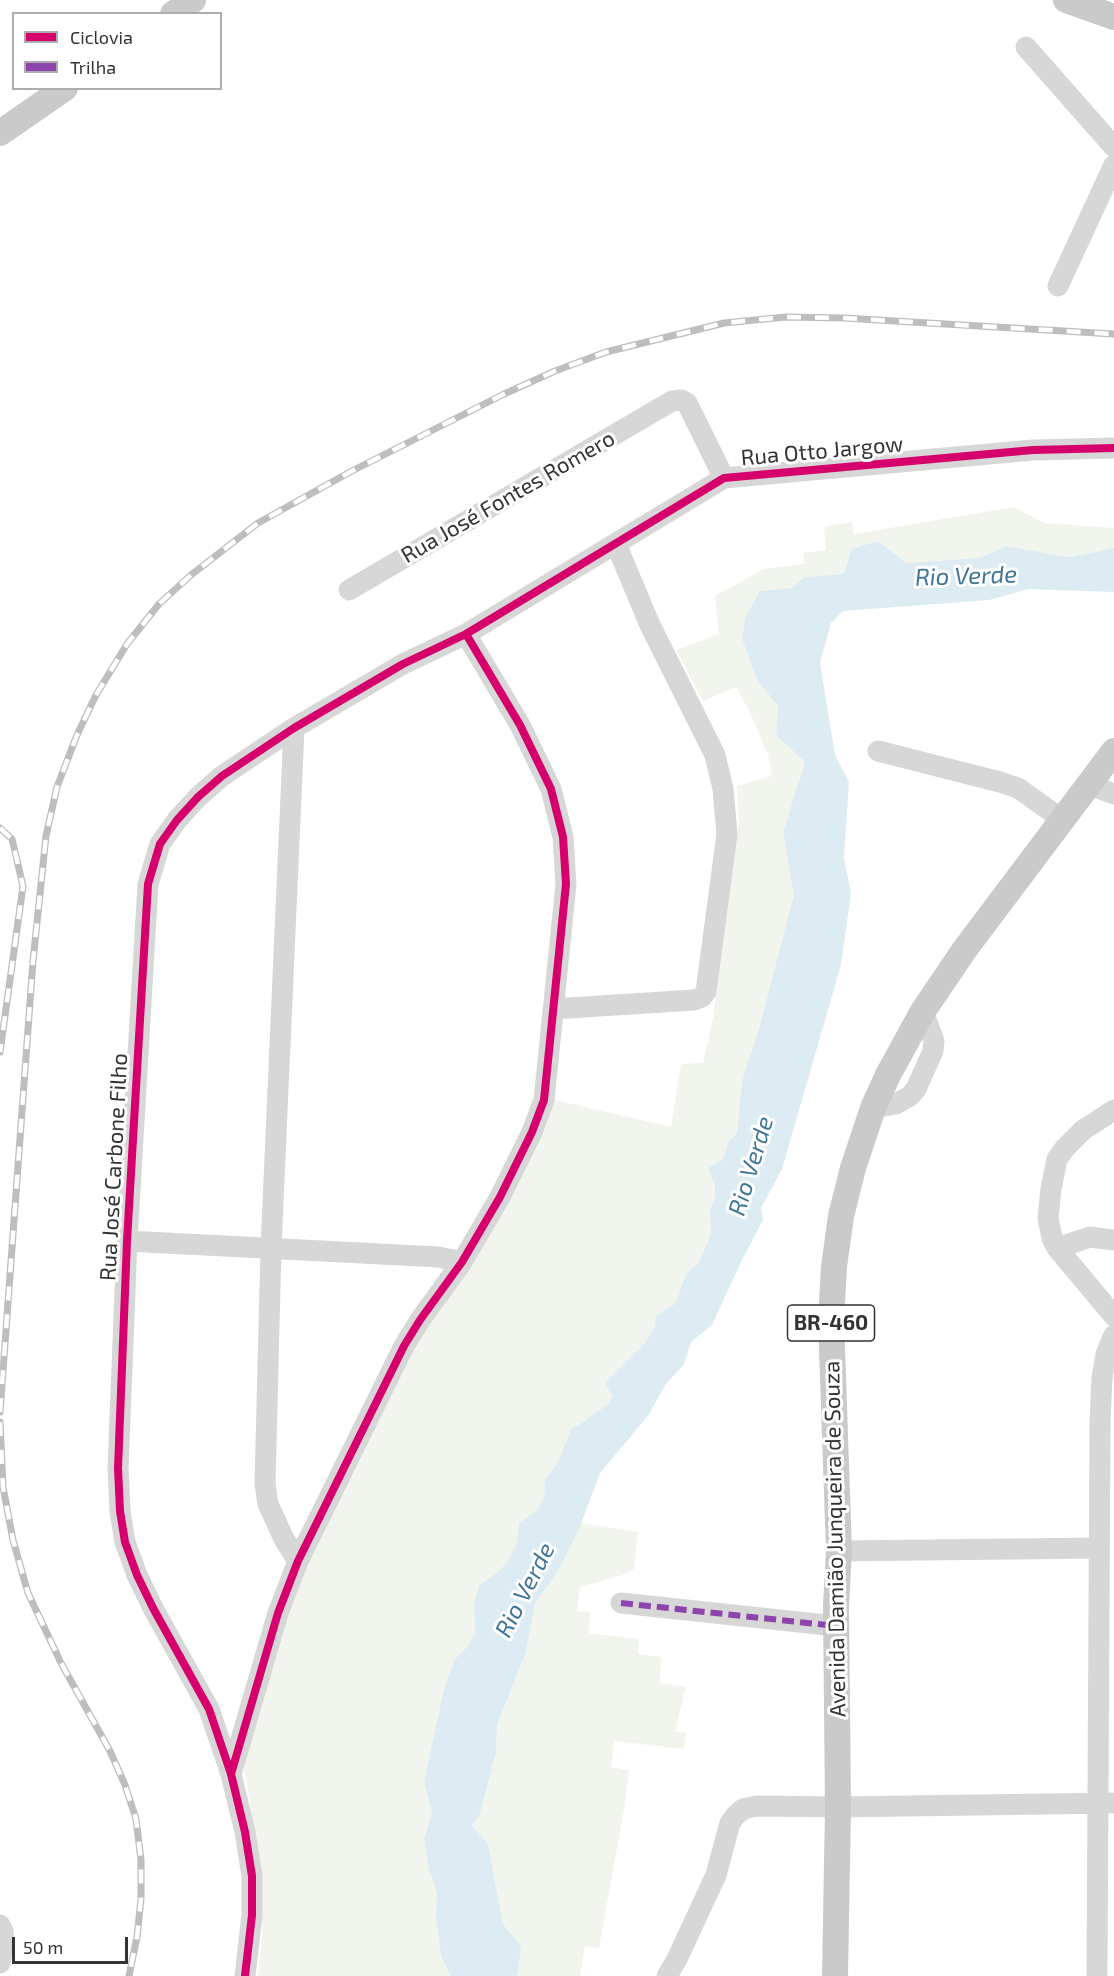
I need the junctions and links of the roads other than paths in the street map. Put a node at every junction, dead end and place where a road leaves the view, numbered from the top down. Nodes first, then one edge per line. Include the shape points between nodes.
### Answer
1 (193, 0) edge
2 (1066, 0) edge
3 (176, 12) edge
4 (1114, 17) edge
5 (1026, 46) dead end
6 (62, 90) edge
7 (0, 133) edge
8 (1114, 147) edge
9 (1114, 165) edge
10 (1058, 286) dead end
11 (1114, 448) edge
12 (724, 478) junction
13 (616, 544) junction
14 (349, 590) dead end
15 (466, 634) junction
16 (403, 664) joint
17 (294, 728) junction
18 (1114, 751) edge
19 (878, 752) dead end
20 (1090, 785) junction
21 (1114, 794) edge
22 (1063, 820) junction
23 (553, 1009) junction
24 (1114, 1110) edge
25 (1114, 1240) edge
26 (127, 1241) junction
27 (270, 1248) junction
28 (1057, 1248) junction
29 (462, 1262) junction
30 (1114, 1316) edge
31 (1114, 1335) edge
32 (1099, 1548) junction
33 (839, 1551) junction
34 (298, 1561) junction
35 (621, 1603) dead end
36 (836, 1626) junction
37 (231, 1774) junction
38 (1106, 1803) edge
39 (838, 1808) junction
40 (0, 1925) edge
41 (0, 1963) edge
42 (245, 1976) edge
43 (667, 1976) edge
44 (836, 1976) edge
45 (1097, 1976) edge

1 - 3 main road
2 - 4 main road
5 - 8 street
6 - 7 main road
9 - 10 street
11 - 12 street, Rua Otto Jargow via 1033,450
12 - 13 street, Rua Otto Jargow
12 - 14 street, Rua José Fontes Romero via 687,403 676,400
13 - 15 street, Rua Otto Jargow
13 - 23 street via 650,625 715,754 723,789 727,834 706,992 694,1000
15 - 16 street, Rua Otto Jargow
15 - 23 street, Rua José Carbone Filho via 520,725 551,789 563,837 567,884
16 - 17 street, Rua José Carbone Filho
17 - 26 street, Rua José Carbone Filho via 222,776 184,812 160,844 148,884
17 - 27 street
18 - 20 main road, Avenida Damião Junqueira de Souza / BR-460
19 - 22 street via 1017,788
20 - 21 street
20 - 22 main road, Avenida Damião Junqueira de Souza / BR-460
22 - 33 main road, Avenida Damião Junqueira de Souza / BR-460 via 923,1011 873,1108 853,1168 841,1216 831,1319
23 - 29 street, Rua José Carbone Filho via 544,1100 500,1197
24 - 28 street via 1083,1130 1058,1159 1048,1218
25 - 28 street via 1090,1238
26 - 27 street
26 - 37 street, Rua José Carbone Filho via 118,1468 125,1542 153,1608 209,1708
27 - 29 street via 439,1257
27 - 34 street via 265,1484 268,1504
28 - 30 street
29 - 34 street, Rua José Carbone Filho via 404,1346
31 - 32 street via 1102,1378
32 - 33 street
32 - 38 street
33 - 36 main road, Avenida Damião Junqueira de Souza / BR-460
34 - 37 street, Rua José Carbone Filho via 275,1622
35 - 36 street
36 - 39 main road, Avenida Damião Junqueira de Souza / BR-460
37 - 42 street, Rua José Carbone Filho via 252,1876
38 - 39 street
38 - 45 street
39 - 43 street via 757,1806 736,1815 730,1823 716,1875
39 - 44 main road, Avenida Damião Junqueira de Souza / BR-460
40 - 41 street via 4,1940

